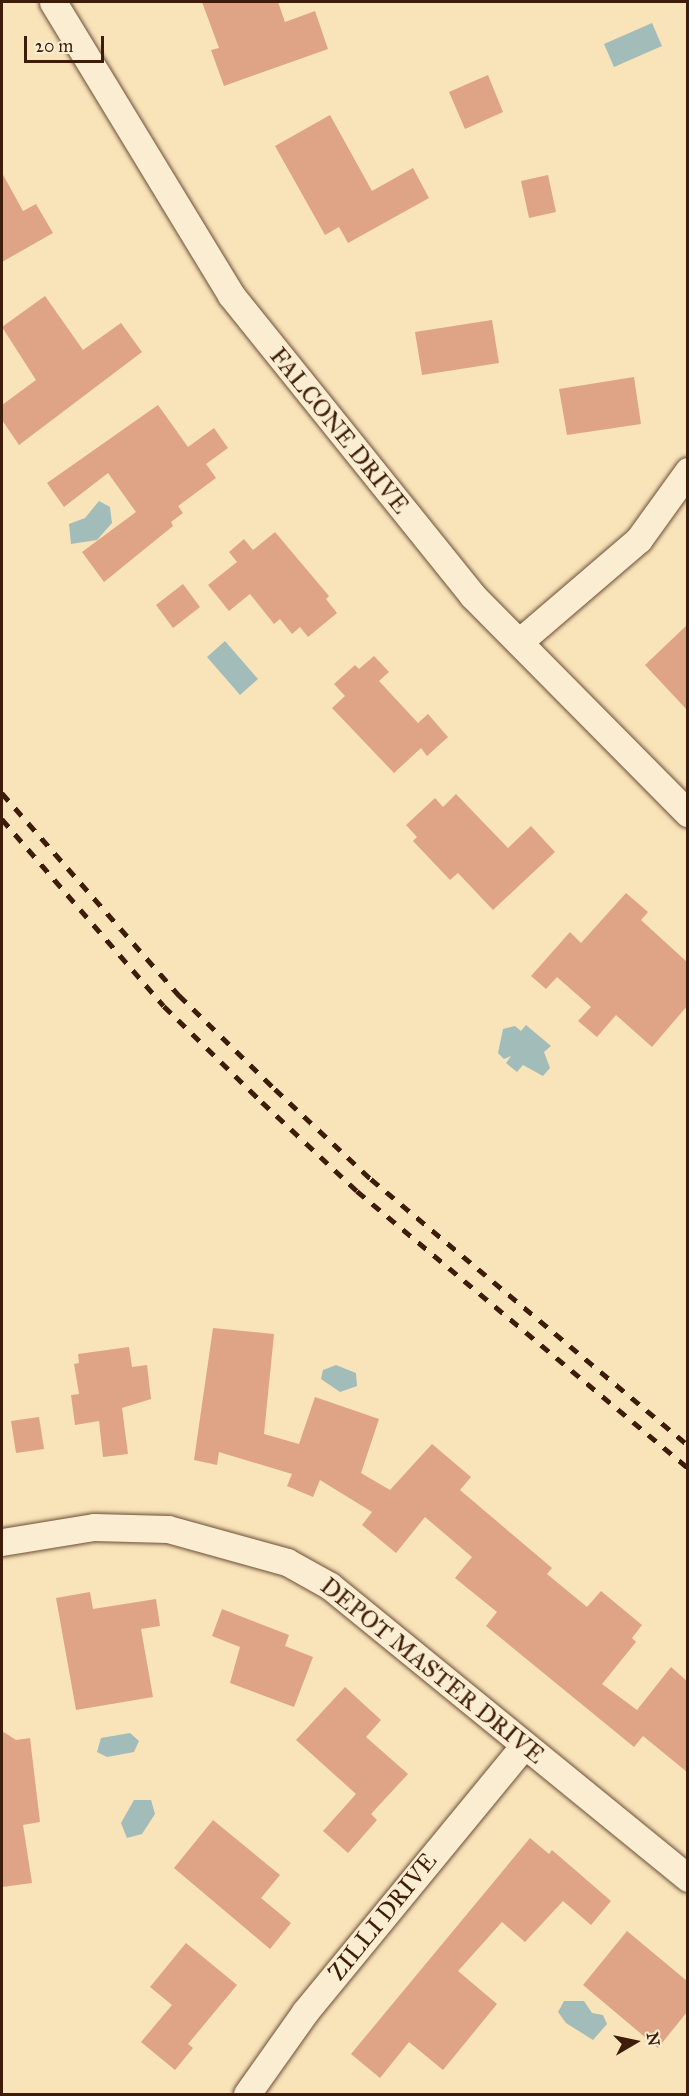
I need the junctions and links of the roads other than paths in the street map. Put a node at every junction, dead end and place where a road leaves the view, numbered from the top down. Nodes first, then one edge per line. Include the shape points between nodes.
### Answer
1 (53, 2) edge
2 (687, 471) edge
3 (519, 642) junction
4 (687, 813) edge
5 (2, 1542) edge
6 (524, 1745) junction
7 (687, 1878) edge
8 (248, 2094) edge

1 - 3 street, FALCONE DRIVE via 231,295 472,595
2 - 3 street via 678,490 639,539
3 - 4 street, FALCONE DRIVE
5 - 6 street, DEPOT MASTER DRIVE via 94,1527 168,1529 287,1562 330,1586
6 - 7 street, DEPOT MASTER DRIVE
6 - 8 street, ZILLI DRIVE via 305,2012

